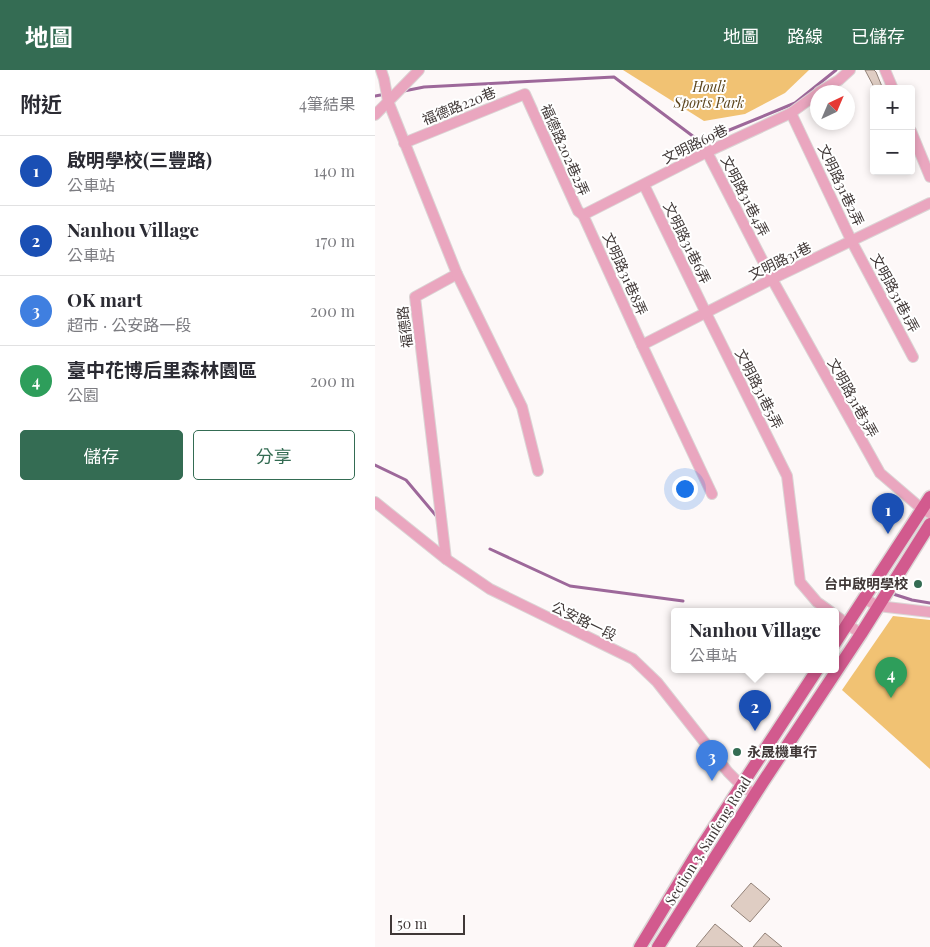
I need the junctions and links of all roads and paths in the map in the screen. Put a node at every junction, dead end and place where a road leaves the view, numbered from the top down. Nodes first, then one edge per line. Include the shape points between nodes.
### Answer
1 (381, 70) edge
2 (419, 70) edge
3 (850, 70) edge
4 (885, 70) edge
5 (831, 85) edge
6 (891, 85) edge
7 (525, 94) joint
8 (810, 99) edge
9 (387, 101) junction
10 (791, 113) junction
11 (375, 115) edge
12 (915, 141) edge
13 (404, 143) junction
14 (707, 152) junction
15 (930, 177) edge
16 (644, 185) junction
17 (930, 204) edge
18 (583, 215) junction
19 (852, 242) junction
20 (457, 274) junction
21 (772, 279) junction
22 (706, 313) junction
23 (642, 345) junction
24 (913, 358) dead end
25 (538, 471) dead end
26 (712, 494) dead end
27 (930, 496) edge
28 (375, 502) edge
29 (926, 511) edge
30 (930, 524) edge
31 (446, 559) junction
32 (865, 599) junction
33 (878, 606) junction
34 (825, 608) edge
35 (930, 612) edge
36 (839, 618) edge
37 (847, 624) junction
38 (861, 634) junction
39 (839, 637) edge
40 (839, 667) edge
41 (815, 673) edge
42 (835, 673) edge
43 (741, 785) junction
44 (755, 794) junction
45 (640, 947) edge
46 (658, 947) edge

1 - 9 street
2 - 9 street
3 - 5 street, 文明路69巷
4 - 6 street
7 - 13 street, 福德路220巷
7 - 18 street, 福德路202巷2弄 via 578,211
8 - 10 street, 文明路69巷
9 - 11 street
9 - 13 street
10 - 14 street, 文明路69巷
10 - 19 street, 文明路31巷2弄
12 - 15 street
13 - 20 street
14 - 16 street, 文明路69巷
14 - 21 street, 文明路31巷4弄
16 - 18 street, 文明路69巷
16 - 22 street, 文明路31巷6弄
17 - 19 street, 文明路31巷
18 - 23 street, 文明路31巷8弄
19 - 21 street, 文明路31巷
19 - 24 street, 文明路31巷1弄
20 - 25 street via 522,406
20 - 31 street, 福德路 via 415,297
21 - 22 street, 文明路31巷
21 - 29 street, 文明路31巷3弄 via 880,473
22 - 23 street, 文明路31巷
22 - 34 street, 文明路31巷5弄 via 787,476 800,582
23 - 26 street, 文明路31巷8弄
27 - 29 main road
28 - 31 street, 公安路一段
29 - 32 main road
30 - 33 main road, Section 3, Sanfeng Road
31 - 43 street, 公安路一段 via 490,589 633,659 657,682
32 - 33 street
32 - 37 main road
33 - 35 street
33 - 38 main road, Section 3, Sanfeng Road
36 - 37 street
37 - 38 street
37 - 39 main road
38 - 40 main road, Section 3, Sanfeng Road
41 - 43 main road, Section 3, Sanfeng Road
42 - 44 main road, Section 3, Sanfeng Road
43 - 44 street, 公安路一段
43 - 45 main road, Section 3, Sanfeng Road
44 - 46 main road, Section 3, Sanfeng Road

